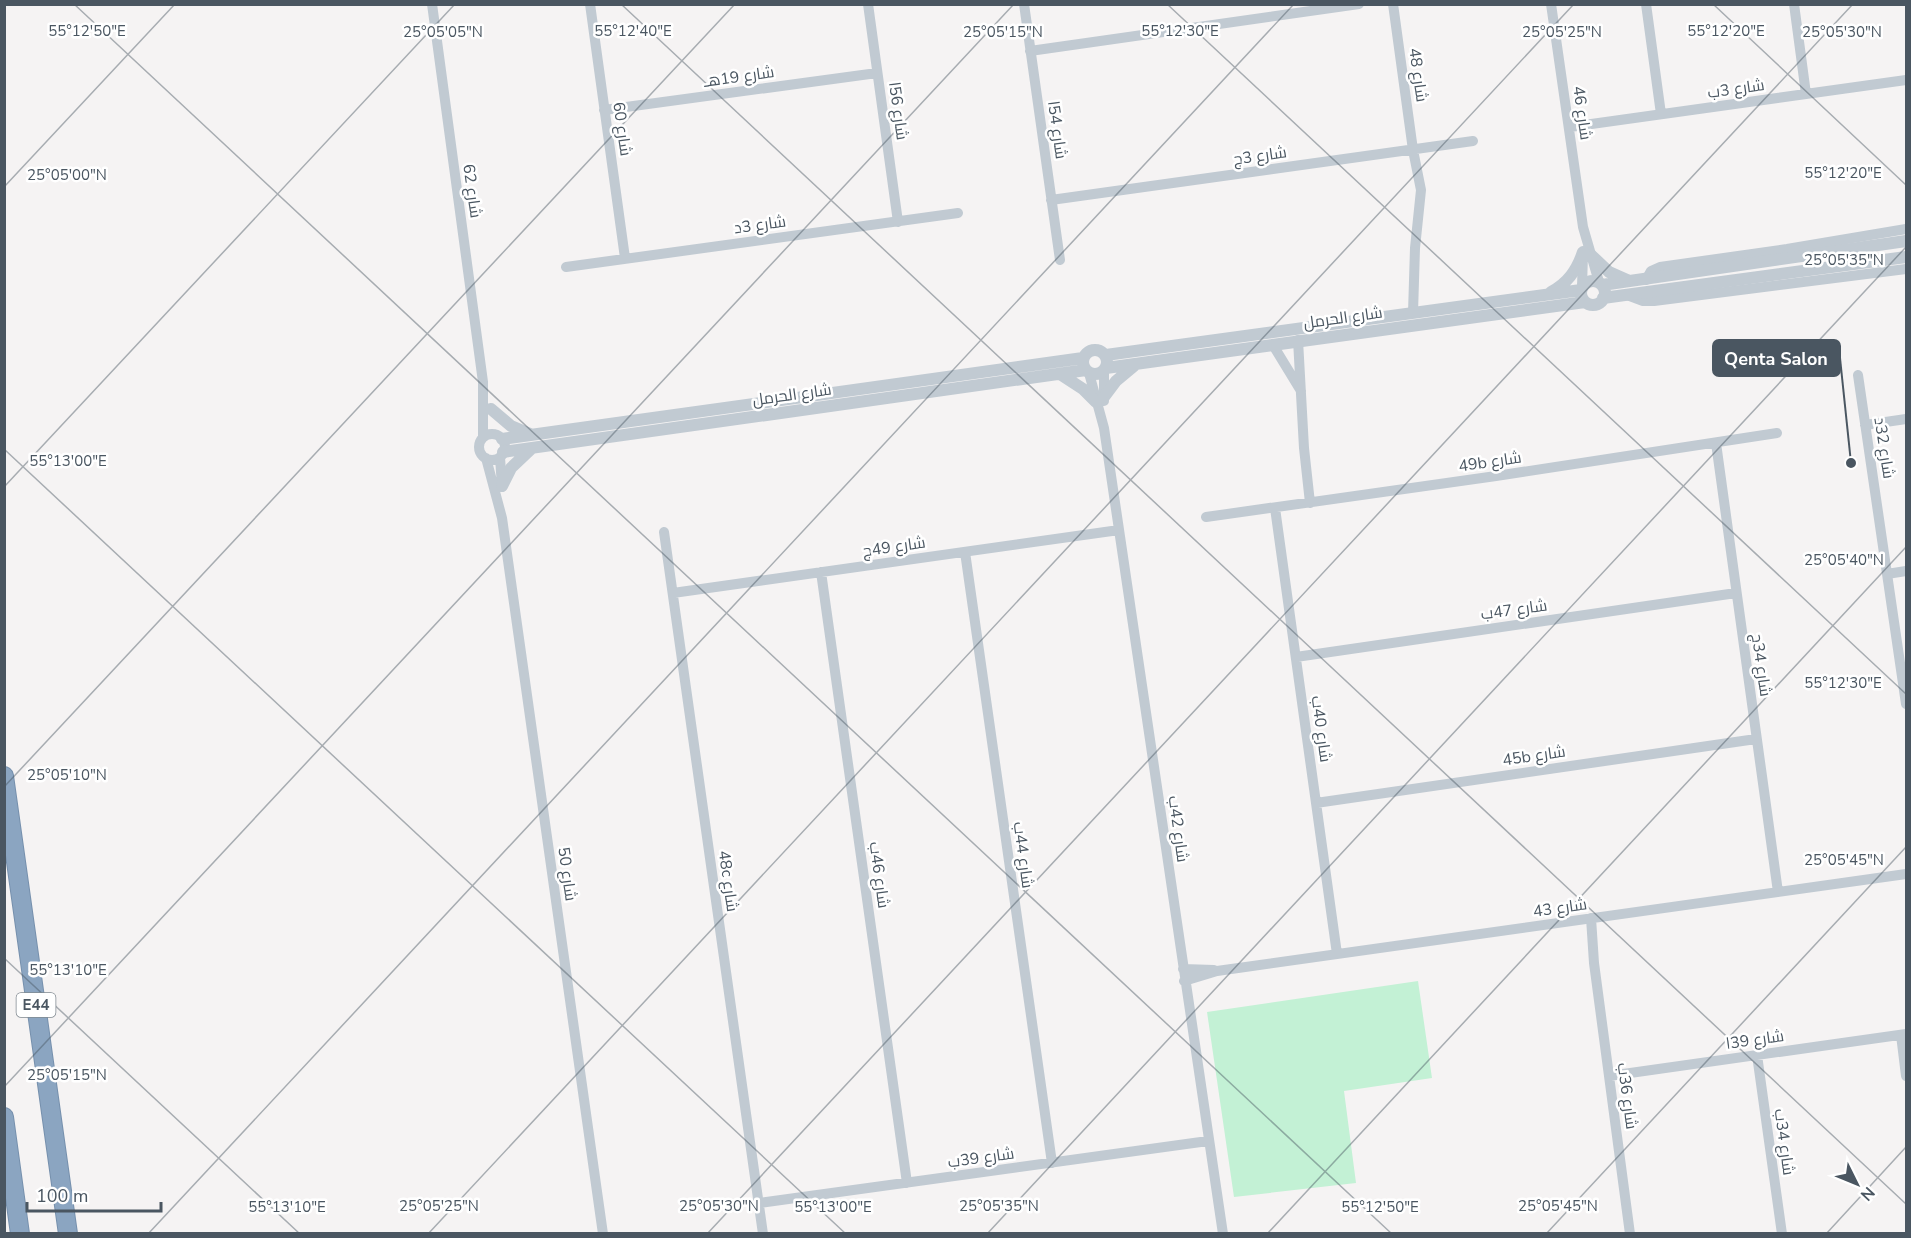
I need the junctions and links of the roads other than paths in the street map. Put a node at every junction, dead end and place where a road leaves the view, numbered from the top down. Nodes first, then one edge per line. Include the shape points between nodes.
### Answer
1 (432, 4) edge
2 (590, 4) edge
3 (868, 4) edge
4 (1024, 4) edge
5 (1359, 4) edge
6 (1393, 4) edge
7 (1551, 4) edge
8 (1646, 4) edge
9 (1794, 4) edge
10 (1030, 51) junction
11 (877, 73) junction
12 (1906, 80) edge
13 (1806, 94) junction
14 (604, 110) junction
15 (1661, 114) junction
16 (1569, 127) junction
17 (1473, 141) dead end
18 (1413, 150) junction
19 (1051, 200) junction
20 (958, 213) dead end
21 (898, 222) junction
22 (1906, 229) edge
23 (1877, 234) junction
24 (1901, 242) edge
25 (1587, 254) junction
26 (1906, 257) edge
27 (625, 258) junction
28 (1060, 260) dead end
29 (566, 267) dead end
30 (1906, 269) edge
31 (1646, 280) junction
32 (1631, 281) junction
33 (1602, 289) junction
34 (1583, 293) junction
35 (1547, 295) junction
36 (1627, 295) junction
37 (1413, 313) junction
38 (1298, 340) junction
39 (1273, 345) junction
40 (1140, 363) junction
41 (1105, 365) junction
42 (1086, 367) junction
43 (1060, 374) junction
44 (1858, 375) dead end
45 (483, 382) junction
46 (1302, 394) junction
47 (1100, 400) junction
48 (491, 409) junction
49 (1906, 419) edge
50 (1865, 425) junction
51 (1777, 433) dead end
52 (534, 435) junction
53 (483, 437) junction
54 (501, 438) junction
55 (1716, 443) junction
56 (532, 448) junction
57 (502, 454) junction
58 (486, 458) junction
59 (502, 486) junction
60 (1310, 502) junction
61 (1275, 508) junction
62 (1206, 517) dead end
63 (502, 518) junction
64 (1119, 530) junction
65 (664, 532) dead end
66 (965, 552) junction
67 (1906, 571) edge
68 (820, 572) junction
69 (1887, 574) junction
70 (673, 593) junction
71 (1736, 593) junction
72 (1296, 657) junction
73 (1906, 704) edge
74 (1756, 739) junction
75 (4, 776) edge
76 (1316, 803) junction
77 (1906, 874) edge
78 (1778, 892) junction
79 (1588, 919) junction
80 (1337, 954) junction
81 (1183, 969) junction
82 (1217, 971) junction
83 (1184, 981) junction
84 (1904, 1034) edge
85 (1757, 1055) junction
86 (1609, 1076) junction
87 (1906, 1076) edge
88 (4, 1118) edge
89 (1208, 1141) junction
90 (1052, 1163) junction
91 (907, 1183) junction
92 (759, 1203) junction
93 (21, 1233) edge
94 (68, 1233) edge
95 (603, 1233) edge
96 (763, 1233) edge
97 (1222, 1233) edge
98 (1630, 1233) edge
99 (1782, 1233) edge

1 - 45 street, شارع 62
2 - 14 street, شارع 60
3 - 11 street, شارع 56ا
4 - 10 street, شارع 54ا
5 - 10 street
6 - 18 street, شارع 48
7 - 16 street, شارع 46
8 - 15 street
9 - 13 street
10 - 19 street, شارع 54ا
11 - 14 street, شارع 19هـ
11 - 21 street, شارع 56ا
12 - 13 street, شارع 3ب
13 - 15 street, شارع 3ب
14 - 27 street, شارع 60
15 - 16 street, شارع 3ب
16 - 25 street, شارع 46
17 - 18 street, شارع 3ج
18 - 19 street, شارع 3ج
18 - 37 street, شارع 48 via 1420,190
19 - 28 street, شارع 54ا
20 - 21 street, شارع 3د
21 - 27 street, شارع 3د
22 - 23 street
23 - 24 street
23 - 31 street via 1660,267 1651,271
24 - 31 street
25 - 32 street via 1609,272
25 - 33 street, شارع 46
25 - 34 street, شارع 46
25 - 35 street via 1573,274
26 - 36 street
27 - 29 street, شارع 3د
30 - 36 street via 1654,302
31 - 32 street
32 - 33 street
33 - 34 street via 1588,282
33 - 34 street via 1593,305
33 - 36 street
34 - 35 street, شارع الحرمل
34 - 38 street, شارع الحرمل
35 - 37 street, شارع الحرمل
37 - 41 street, شارع الحرمل
38 - 39 street, شارع الحرمل
38 - 46 street
39 - 40 street, شارع الحرمل
39 - 46 street
40 - 41 street, شارع الحرمل
40 - 47 street via 1123,374
41 - 42 street via 1097,374
41 - 42 street via 1102,351 1094,350 1088,352
41 - 47 street, شارع 42ب
42 - 43 street, شارع الحرمل
42 - 47 street, شارع 42ب
42 - 52 street, شارع الحرمل
43 - 47 street
43 - 56 street, شارع الحرمل
44 - 50 street, شارع 32د
45 - 48 street, شارع 62
45 - 53 street, شارع 62
46 - 60 street
47 - 64 street, شارع 42ب
48 - 52 street via 511,426
48 - 54 street, شارع 62
49 - 50 street
50 - 69 street, شارع 32د
51 - 55 street, 49b شارع
52 - 54 street, شارع الحرمل
53 - 54 street via 492,434
53 - 58 street via 479,447
54 - 57 street via 505,447
55 - 60 street, 49b شارع
55 - 71 street, شارع 34ج
56 - 57 street, شارع الحرمل
56 - 59 street via 511,468
57 - 58 street via 495,459
57 - 59 street, شارع 50
58 - 63 street, شارع 50
59 - 63 street, شارع 50
60 - 61 street, 49b شارع
61 - 62 street, 49b شارع
61 - 72 street, شارع 40ب
63 - 95 street, شارع 50
64 - 66 street, شارع 49ج
64 - 81 street, شارع 42ب
65 - 70 street, 48c شارع
66 - 68 street, شارع 49ج
66 - 90 street, شارع 44ب
67 - 69 street
68 - 70 street, شارع 49ج
68 - 91 street, شارع 46ب
69 - 73 street, شارع 32د
70 - 92 street, 48c شارع
71 - 72 street, شارع 47ب
71 - 74 street, شارع 34ج
72 - 76 street, شارع 40ب
74 - 76 street, 45b شارع
74 - 78 street, شارع 34ج
75 - 94 highway, E44
76 - 80 street, شارع 40ب
77 - 78 street, شارع 43
78 - 79 street, شارع 43
79 - 80 street, شارع 43
79 - 86 street, شارع 36ب via 1589,950
80 - 82 street, شارع 43
81 - 82 street, شارع 43
81 - 83 street, شارع 42ب
82 - 83 street, شارع 43
83 - 89 street, شارع 42ب
84 - 85 street, شارع 39ا
84 - 87 street
85 - 86 street, شارع 39ا
85 - 99 street, شارع 34ب
86 - 98 street, شارع 36ب
88 - 93 highway
89 - 90 street, شارع 39ب
89 - 97 street, شارع 42ب
90 - 91 street, شارع 39ب
91 - 92 street, شارع 39ب
92 - 96 street, 48c شارع

